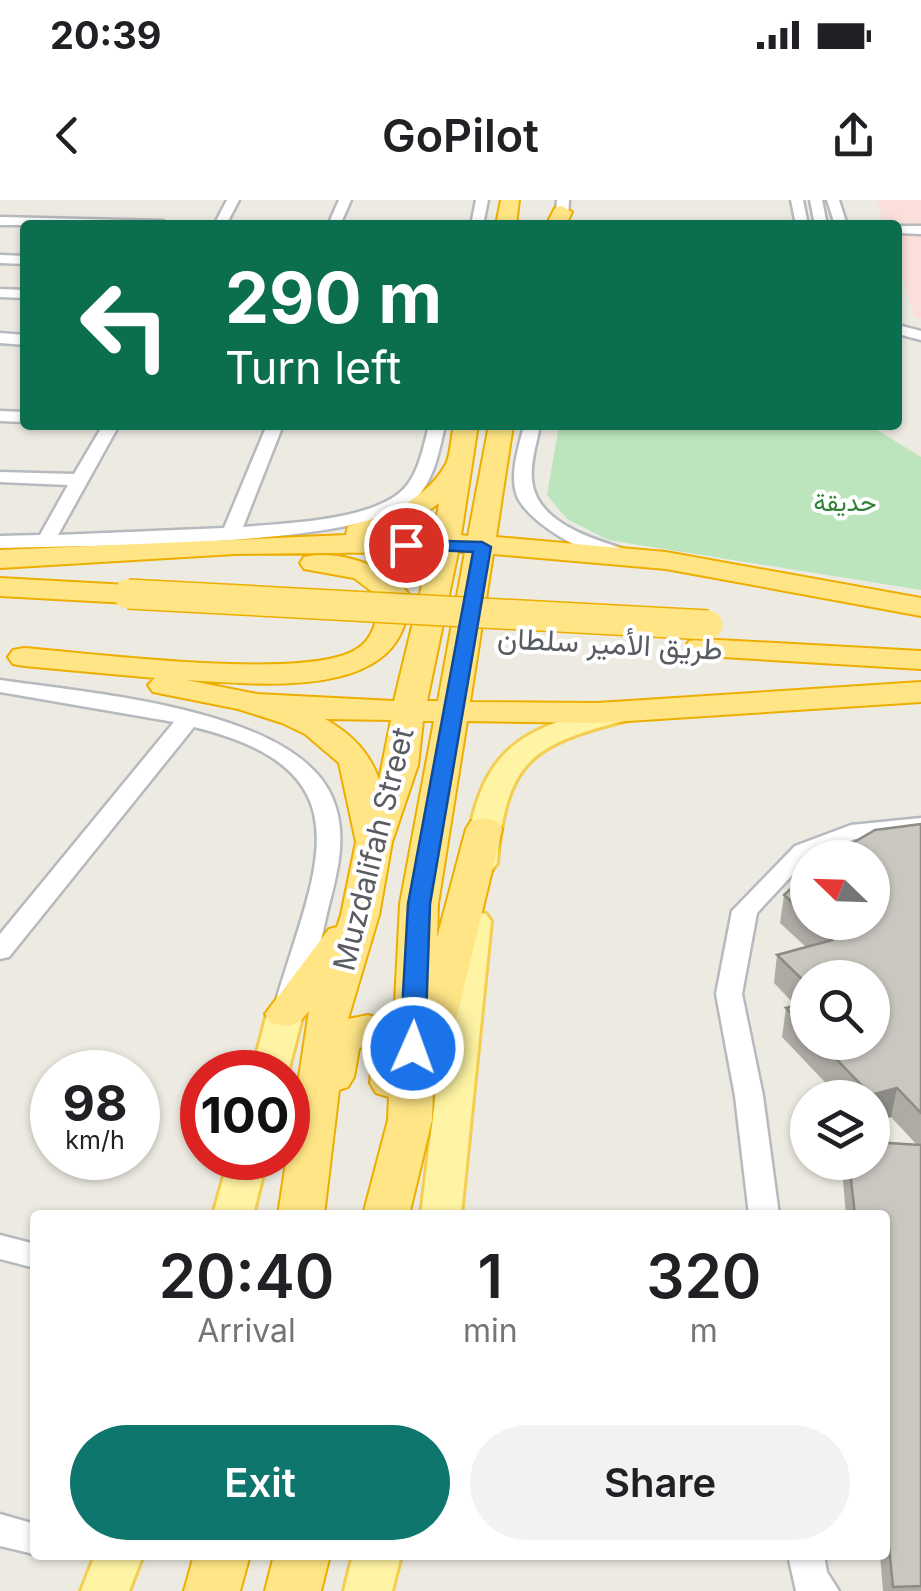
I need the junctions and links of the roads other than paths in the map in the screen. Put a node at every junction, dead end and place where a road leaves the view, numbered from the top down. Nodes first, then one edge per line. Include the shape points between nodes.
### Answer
1 (109, 430) edge
2 (272, 430) edge
3 (436, 430) edge
4 (456, 430) edge
5 (465, 430) edge
6 (501, 430) edge
7 (531, 430) edge
8 (458, 466) junction
9 (0, 477) edge
10 (82, 480) junction
11 (232, 532) junction
12 (447, 537) junction
13 (484, 539) junction
14 (46, 540) junction
15 (0, 542) edge
16 (287, 546) junction
17 (122, 552) junction
18 (629, 556) junction
19 (0, 559) edge
20 (0, 587) edge
21 (127, 605) junction
22 (921, 607) edge
23 (0, 611) edge
24 (921, 635) edge
25 (704, 636) junction
26 (12, 655) edge
27 (921, 660) edge
28 (2, 689) edge
29 (921, 692) edge
30 (257, 704) junction
31 (626, 712) junction
32 (188, 720) junction
33 (407, 721) junction
34 (452, 723) junction
35 (921, 825) edge
36 (484, 829) junction
37 (374, 842) junction
38 (360, 915) junction
39 (0, 952) edge
40 (286, 1014) junction
41 (276, 1050) edge
42 (410, 1120) junction
43 (243, 1180) edge
44 (235, 1210) edge
45 (303, 1210) edge
46 (303, 1210) edge
47 (383, 1210) edge
48 (384, 1210) edge
49 (442, 1210) edge
50 (763, 1210) edge
51 (0, 1247) edge
52 (30, 1255) edge
53 (0, 1530) edge
54 (30, 1539) edge
55 (221, 1560) edge
56 (301, 1560) edge
57 (376, 1560) edge
58 (807, 1560) edge
59 (212, 1591) edge
60 (293, 1591) edge
61 (368, 1591) edge
62 (820, 1591) edge

1 - 10 street
2 - 11 street
3 - 11 street via 426,474 401,502 338,524
4 - 8 highway
5 - 8 highway, Muzdalifah Street
6 - 13 highway
7 - 18 street via 523,484 535,509 575,540
8 - 12 highway, Muzdalifah Street
8 - 16 highway via 405,520
9 - 10 street
10 - 14 street
11 - 14 street
12 - 13 highway
12 - 16 highway
12 - 33 highway, Muzdalifah Street
13 - 18 highway
13 - 34 highway
14 - 15 street
16 - 17 highway
17 - 19 highway
17 - 26 highway via 341,565 363,571 393,594 395,618 365,659 337,670 248,672
18 - 22 highway
20 - 21 highway, طريق الأمير سلطان
21 - 23 highway, طريق الأمير سلطان
21 - 25 highway, طريق الأمير سلطان
24 - 25 highway, طريق الأمير سلطان
25 - 27 highway, طريق الأمير سلطان
26 - 30 highway
28 - 32 street
29 - 31 highway
30 - 33 highway
30 - 37 highway via 314,724 355,761
31 - 34 highway
31 - 36 main road via 585,720 526,748 497,782
32 - 39 street
32 - 40 street via 278,751 304,768 324,800 329,836
33 - 34 highway
33 - 37 highway, Muzdalifah Street via 401,765
34 - 42 highway via 419,904
35 - 50 street via 852,832 804,852 744,911 729,994
36 - 42 highway
36 - 49 main road
37 - 38 highway, Muzdalifah Street
38 - 40 highway
38 - 45 highway, Muzdalifah Street via 328,1014
40 - 41 main road
42 - 48 highway
43 - 44 main road
46 - 47 highway via 338,1048 349,1032 369,1027 394,1042
51 - 52 street
53 - 54 street
55 - 59 highway
56 - 60 highway
57 - 61 main road
58 - 62 street via 809,1579

